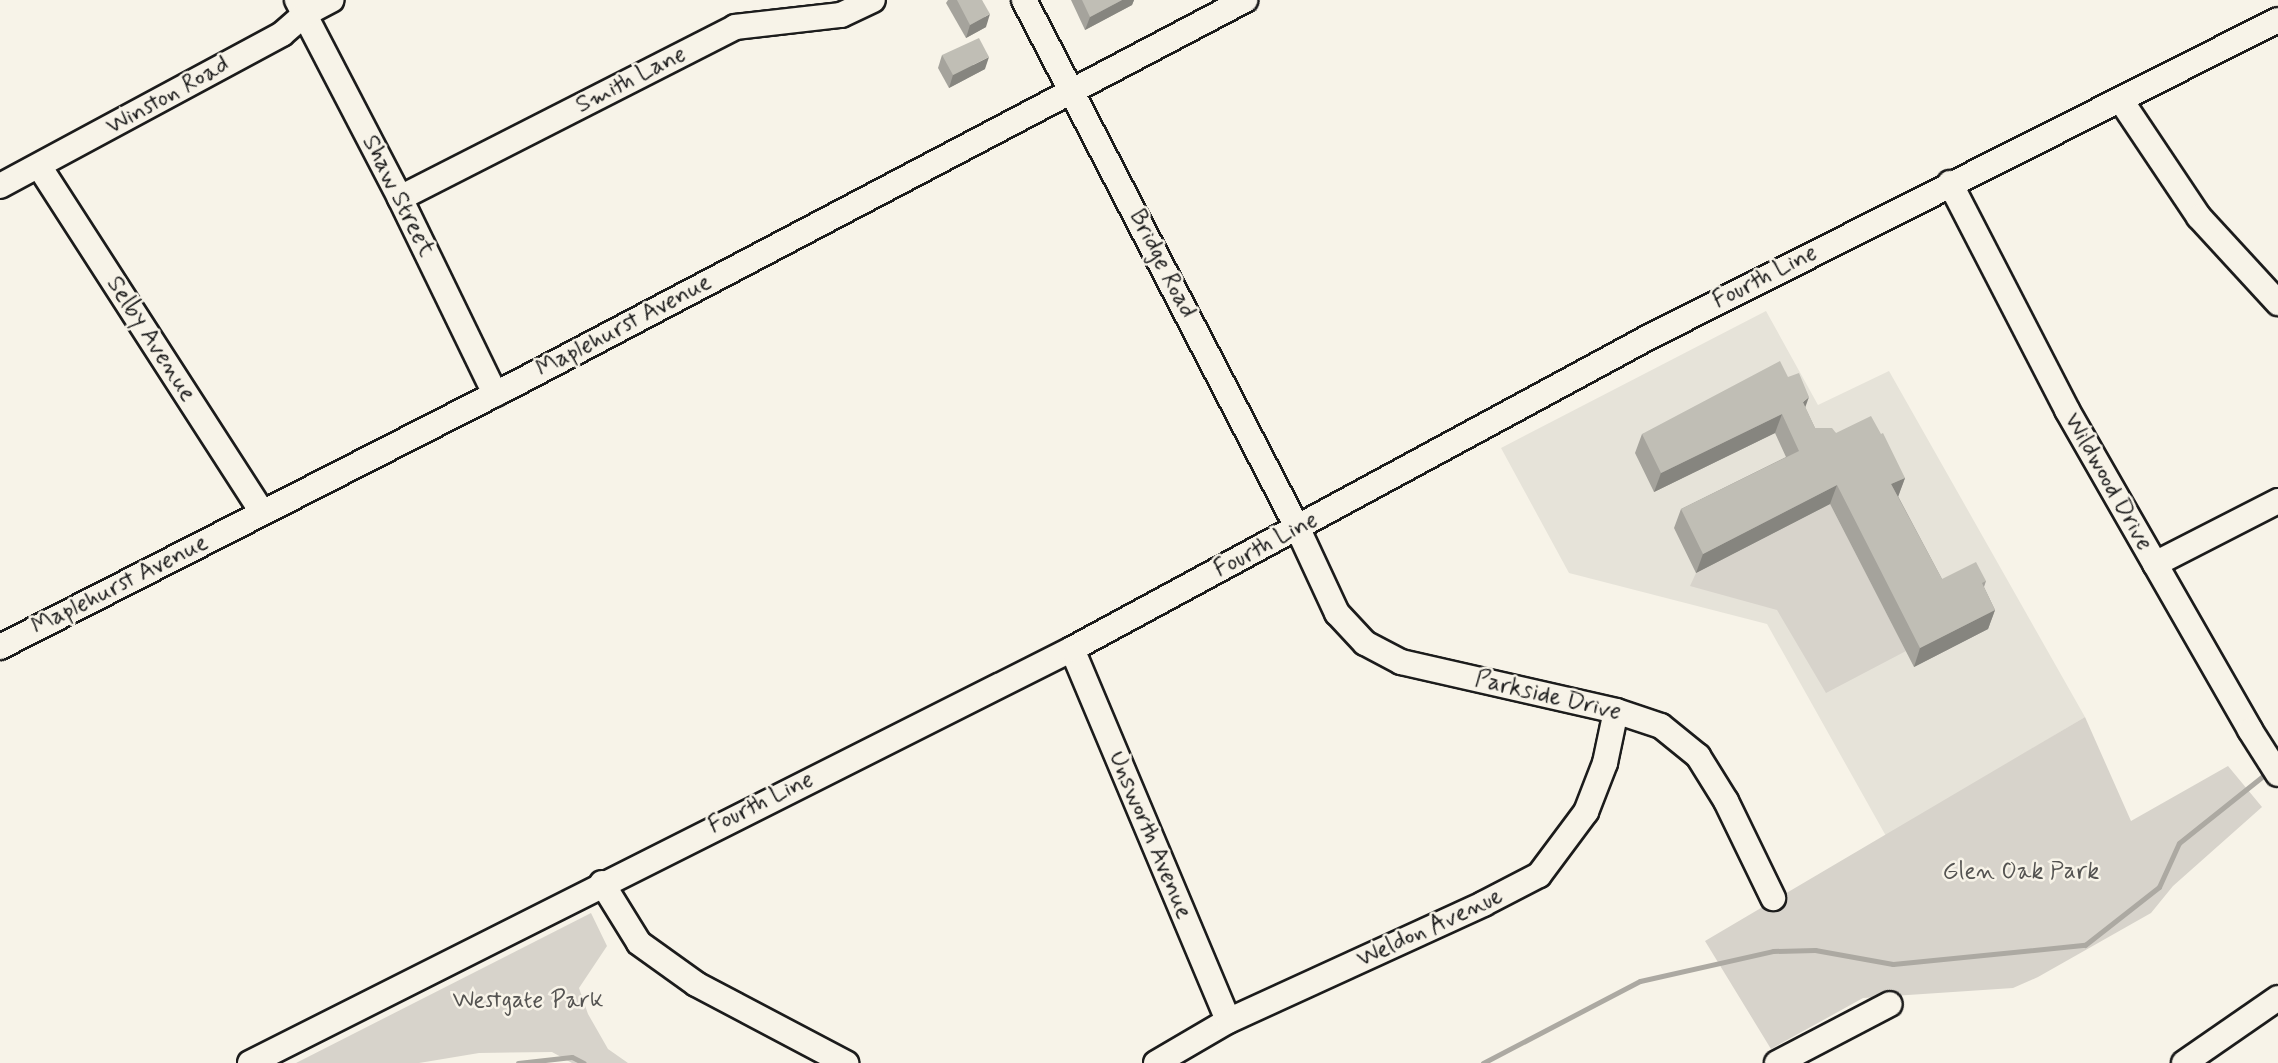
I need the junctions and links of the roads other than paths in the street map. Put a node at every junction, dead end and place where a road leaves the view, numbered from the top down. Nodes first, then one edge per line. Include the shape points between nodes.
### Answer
1 (331, 0) edge
2 (873, 0) edge
3 (1024, 0) edge
4 (1245, 0) edge
5 (301, 7) edge
6 (2278, 20) edge
7 (1073, 92) junction
8 (2122, 102) junction
9 (39, 166) junction
10 (1950, 183) junction
11 (0, 186) edge
12 (400, 198) junction
13 (2278, 303) edge
14 (495, 394) junction
15 (2278, 500) edge
16 (262, 512) junction
17 (1297, 529) junction
18 (2155, 564) junction
19 (0, 647) edge
20 (1072, 649) junction
21 (1616, 711) junction
22 (2278, 774) edge
23 (602, 883) junction
24 (1773, 898) dead end
25 (2278, 998) edge
26 (1889, 1004) dead end
27 (1228, 1021) junction
28 (250, 1063) edge
29 (846, 1063) edge
30 (1156, 1063) edge
31 (1777, 1063) edge
32 (2184, 1063) edge

1 - 5 street, Winston Road
2 - 12 street, Smith Lane via 841,15 735,27
3 - 7 street, Bridge Road
4 - 7 street, Maplehurst Avenue
5 - 9 street, Winston Road via 282,34
5 - 12 street, Shaw Street
6 - 8 street, Fourth Line
7 - 14 street, Maplehurst Avenue
7 - 17 street, Bridge Road
8 - 10 street, Fourth Line
8 - 13 street via 2199,217
9 - 11 street, Winston Road
9 - 16 street, Selby Avenue
10 - 17 street, Fourth Line via 1649,337
10 - 18 street, Wildwood Drive via 2067,410
12 - 14 street, Shaw Street
14 - 16 street, Maplehurst Avenue
15 - 18 street
16 - 19 street, Maplehurst Avenue
17 - 20 street, Fourth Line
17 - 21 street, Parkside Drive via 1337,613 1366,643 1401,662
18 - 22 street, Wildwood Drive
20 - 23 street, Fourth Line
20 - 27 street, Unsworth Avenue
21 - 24 street, Parkside Drive via 1661,726 1698,755
21 - 27 street, Weldon Avenue via 1605,763 1586,813 1539,875
23 - 28 street, Fourth Line
23 - 29 street via 639,943 696,984
25 - 32 street
26 - 31 street
27 - 30 street, Weldon Avenue

